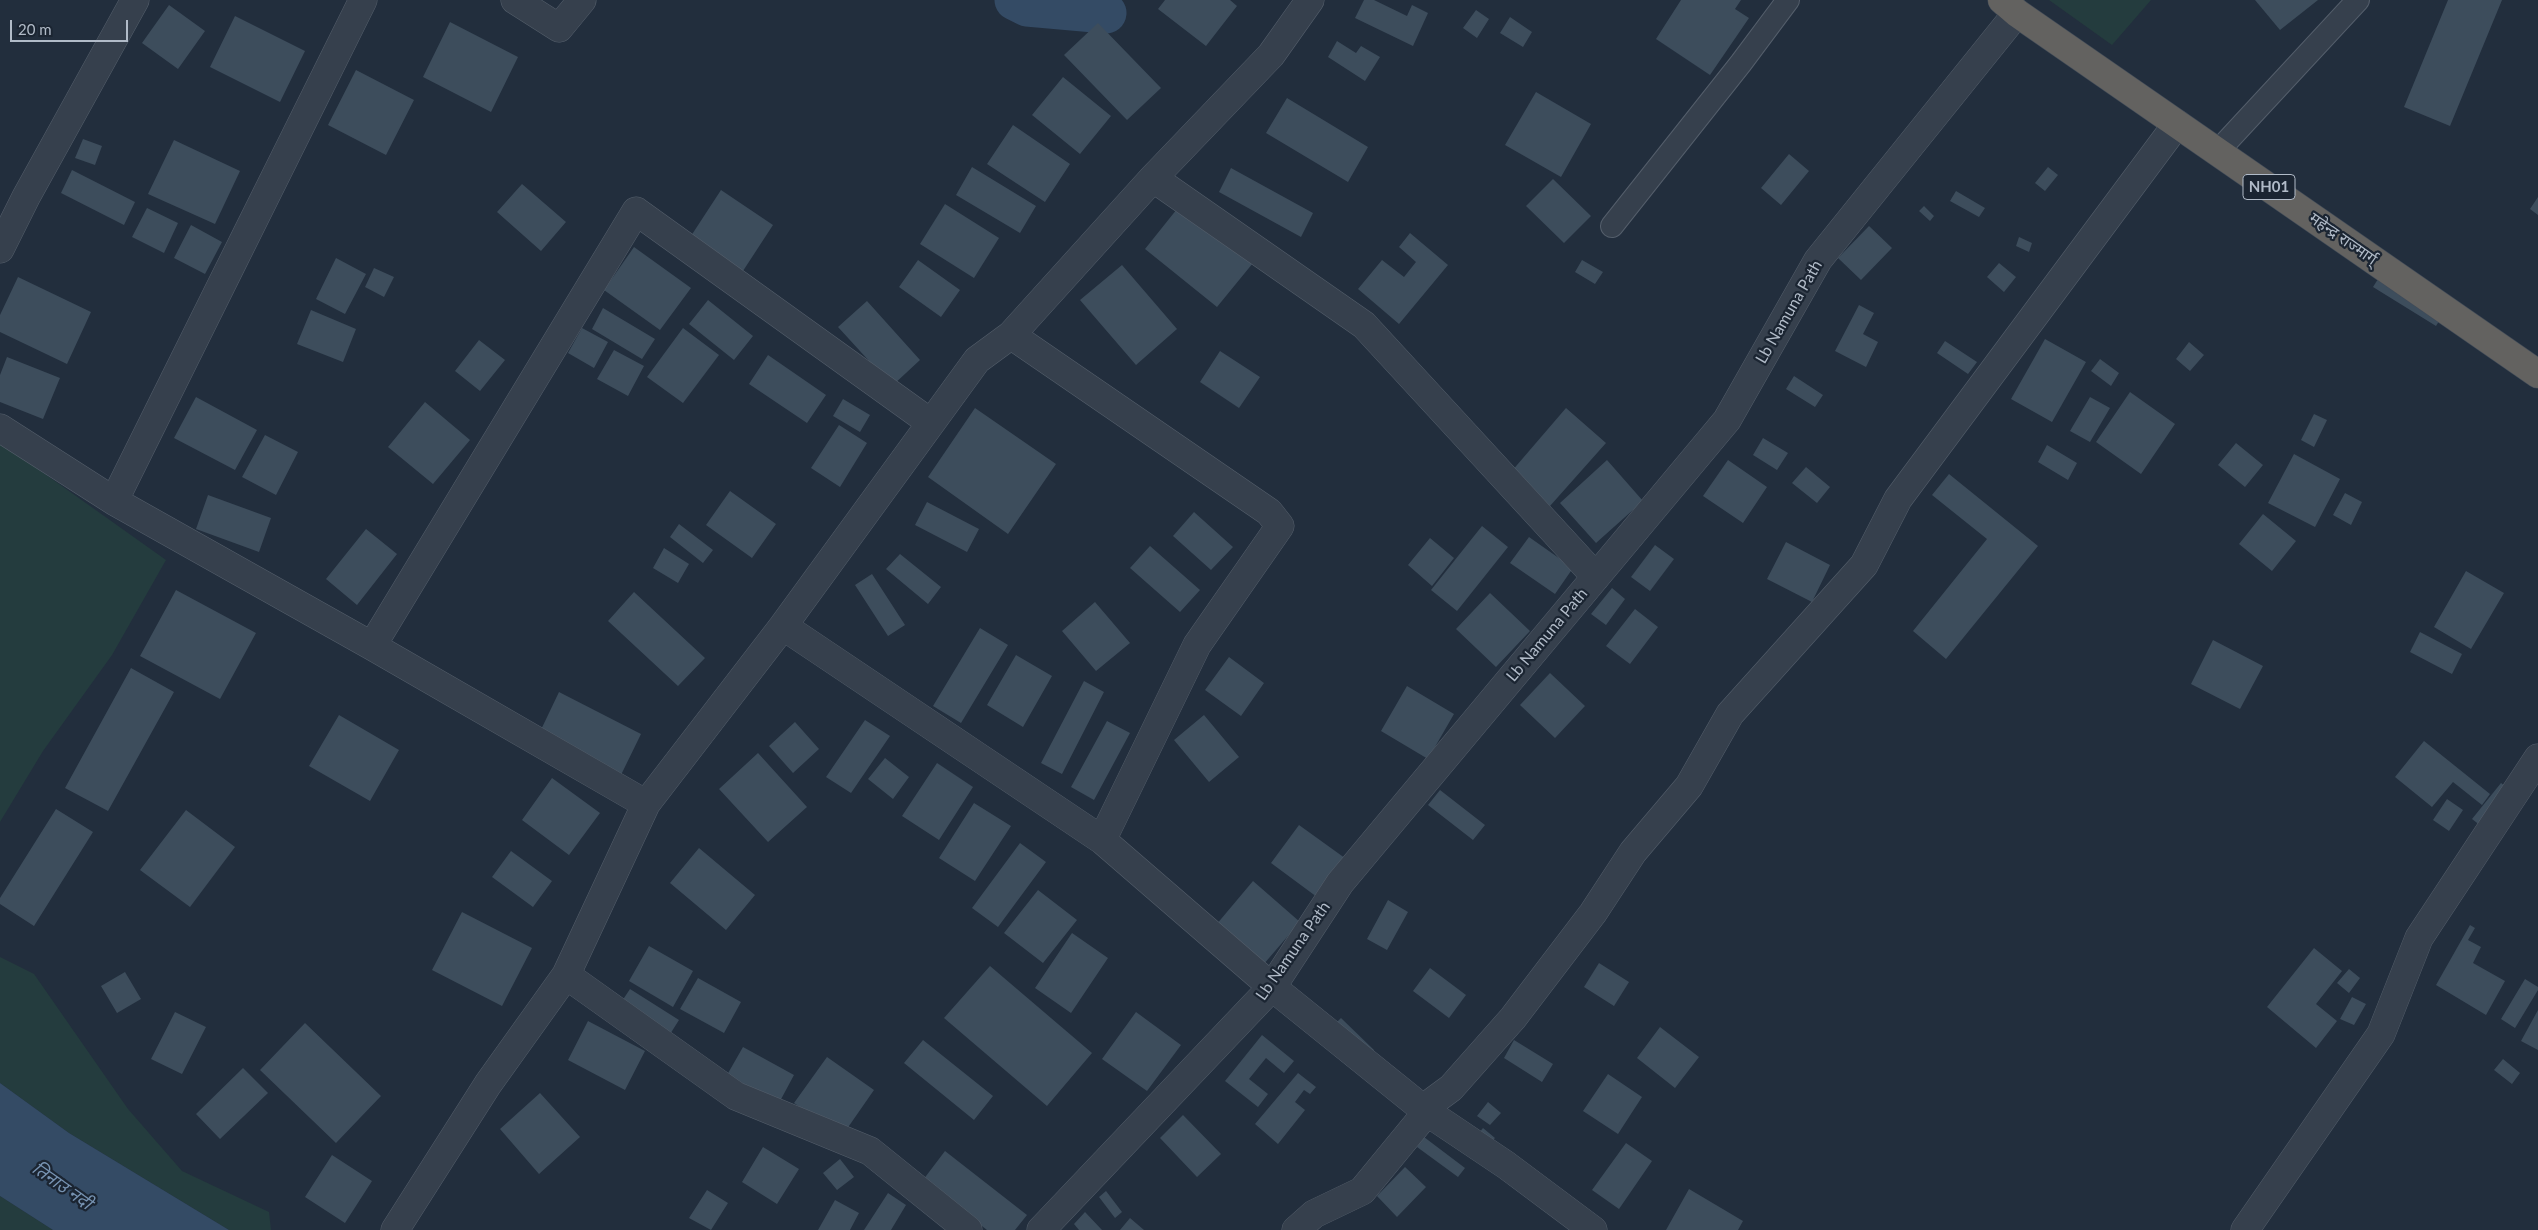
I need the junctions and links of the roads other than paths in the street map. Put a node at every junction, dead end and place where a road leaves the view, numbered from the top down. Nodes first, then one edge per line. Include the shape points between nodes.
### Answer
1 (135, 0) edge
2 (363, 0) edge
3 (515, 0) edge
4 (582, 0) edge
5 (1310, 0) edge
6 (1788, 0) edge
7 (2358, 0) edge
8 (2010, 7) edge
9 (2177, 124) junction
10 (2218, 151) junction
11 (1152, 178) junction
12 (1612, 226) dead end
13 (0, 249) edge
14 (1011, 336) junction
15 (2538, 374) edge
16 (931, 423) junction
17 (0, 428) edge
18 (114, 501) junction
19 (1596, 577) junction
20 (783, 626) junction
21 (372, 646) junction
22 (2538, 758) edge
23 (646, 804) junction
24 (1102, 840) junction
25 (566, 975) junction
26 (1272, 987) junction
27 (1427, 1112) junction
28 (395, 1230) edge
29 (968, 1230) edge
30 (1041, 1230) edge
31 (1296, 1230) edge
32 (1593, 1230) edge
33 (2245, 1230) edge

1 - 13 street
2 - 18 street
3 - 4 street via 559,28
5 - 11 street via 1271,55
6 - 12 lane
7 - 10 lane
8 - 9 highway, महेन्द्र राज्मार्ग् / NH01
8 - 19 street, Lb Namuna Path via 1818,260 1727,420
9 - 10 highway, महेन्द्र राज्मार्ग् / NH01
9 - 27 street via 1898,499 1864,565 1730,714 1689,786 1633,852 1593,913 1519,1011 1451,1088 1432,1102
10 - 15 highway, महेन्द्र राज्मार्ग् / NH01
11 - 14 street
11 - 19 street via 1364,325
14 - 16 street via 976,360
14 - 24 street via 1269,512 1280,526 1197,645
16 - 20 street
16 - 21 street via 636,211
17 - 18 street
18 - 21 street
19 - 26 street, Lb Namuna Path via 1340,883
20 - 23 street
20 - 24 street
21 - 23 street
22 - 33 street via 2418,938 2381,1034
23 - 25 street
24 - 26 street
25 - 28 street via 488,1084
25 - 29 street via 736,1096 870,1150
26 - 27 street
26 - 30 street, Lb Namuna Path
27 - 31 street via 1362,1191 1314,1214
27 - 32 street via 1506,1165

